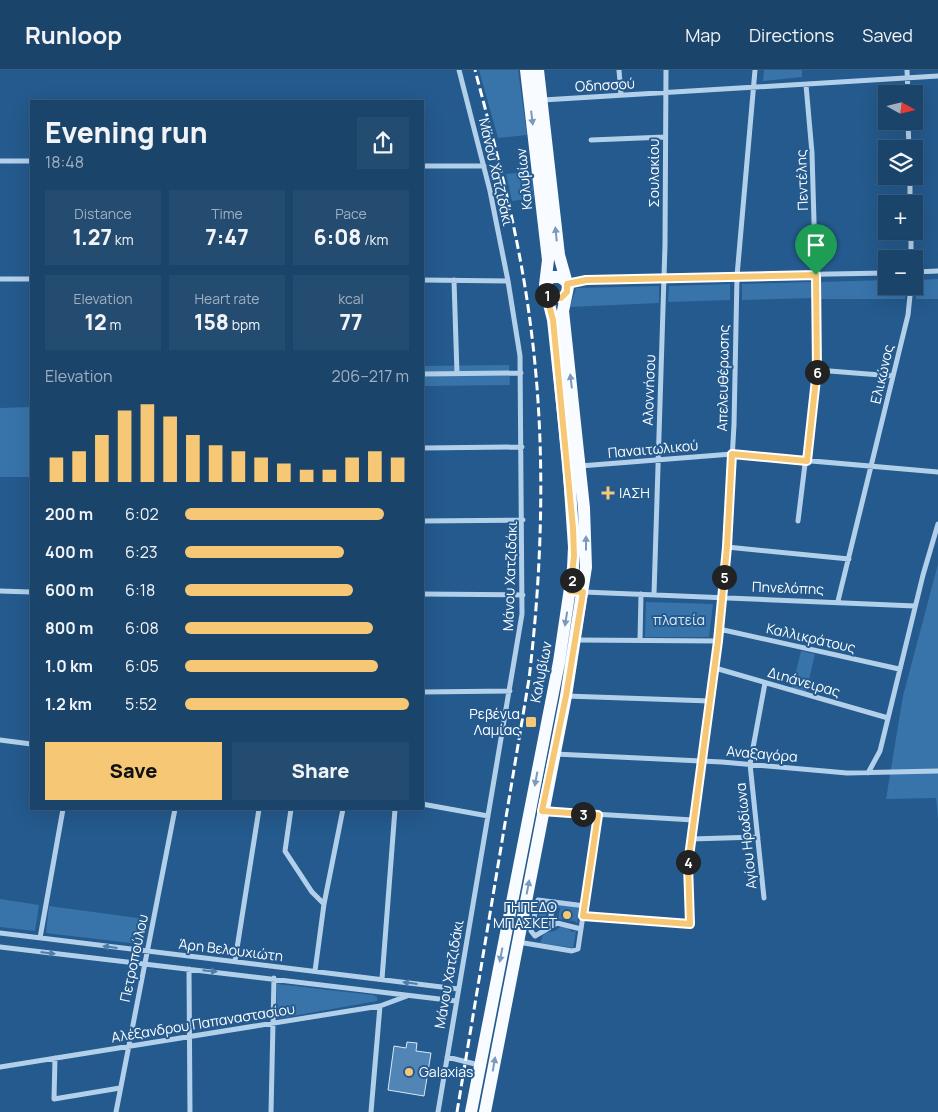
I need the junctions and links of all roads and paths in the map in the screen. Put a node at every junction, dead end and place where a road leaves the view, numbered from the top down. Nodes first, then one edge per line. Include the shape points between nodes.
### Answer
1 (459, 70) edge
2 (526, 70) edge
3 (538, 70) edge
4 (619, 70) edge
5 (666, 70) edge
6 (755, 70) edge
7 (907, 70) edge
8 (938, 76) edge
9 (907, 78) junction
10 (806, 85) junction
11 (907, 85) edge
12 (753, 88) junction
13 (666, 93) junction
14 (621, 95) junction
15 (543, 100) junction
16 (665, 137) junction
17 (591, 140) dead end
18 (0, 161) edge
19 (30, 161) edge
20 (424, 166) edge
21 (484, 166) junction
22 (938, 271) edge
23 (923, 272) edge
24 (878, 273) edge
25 (816, 275) junction
26 (737, 276) junction
27 (664, 277) junction
28 (0, 279) edge
29 (30, 279) edge
30 (424, 280) edge
31 (454, 280) junction
32 (508, 280) junction
33 (566, 286) junction
34 (546, 289) junction
35 (910, 295) edge
36 (817, 370) junction
37 (521, 373) junction
38 (424, 374) edge
39 (458, 374) junction
40 (894, 376) junction
41 (522, 447) junction
42 (424, 448) edge
43 (732, 454) junction
44 (658, 460) junction
45 (807, 461) junction
46 (580, 466) junction
47 (872, 466) junction
48 (938, 472) edge
49 (523, 520) junction
50 (424, 521) edge
51 (798, 521) dead end
52 (938, 524) edge
53 (727, 547) junction
54 (849, 559) junction
55 (0, 591) edge
56 (30, 592) edge
57 (576, 592) junction
58 (424, 594) edge
59 (641, 594) junction
60 (654, 594) junction
61 (523, 595) junction
62 (722, 597) junction
63 (838, 602) junction
64 (915, 606) junction
65 (719, 629) junction
66 (576, 640) junction
67 (640, 640) junction
68 (718, 641) junction
69 (714, 668) junction
70 (899, 669) junction
71 (765, 683) junction
72 (510, 691) junction
73 (424, 692) edge
74 (566, 696) junction
75 (710, 701) junction
76 (888, 718) junction
77 (0, 740) edge
78 (30, 744) edge
79 (554, 754) junction
80 (702, 761) junction
81 (750, 764) junction
82 (938, 772) edge
83 (868, 773) junction
84 (424, 804) edge
85 (62, 810) edge
86 (175, 810) edge
87 (258, 810) edge
88 (291, 810) edge
89 (343, 810) edge
90 (395, 810) edge
91 (542, 811) junction
92 (598, 815) junction
93 (488, 816) junction
94 (693, 820) junction
95 (758, 837) junction
96 (691, 839) junction
97 (764, 898) dead end
98 (555, 902) junction
99 (324, 904) junction
100 (585, 906) junction
101 (583, 916) junction
102 (552, 925) junction
103 (581, 929) junction
104 (0, 934) edge
105 (40, 938) junction
106 (517, 942) junction
107 (0, 947) edge
108 (148, 951) junction
109 (235, 962) junction
110 (145, 964) junction
111 (189, 969) junction
112 (315, 971) junction
113 (274, 978) junction
114 (382, 980) junction
115 (458, 989) junction
116 (407, 996) junction
117 (456, 1001) junction
118 (380, 1006) junction
119 (272, 1024) junction
120 (189, 1038) junction
121 (128, 1046) junction
122 (447, 1057) junction
123 (55, 1058) junction
124 (480, 1065) junction
125 (0, 1067) edge
126 (120, 1088) junction
127 (116, 1112) edge
128 (190, 1112) edge
129 (271, 1112) edge
130 (371, 1112) edge
131 (438, 1112) edge
132 (472, 1112) edge
133 (485, 1112) edge

1 - 21 street, Μάνου Χατζιδάκι
2 -> 34 main road, Καλυβίων via 548,260
3 - 15 main road, Καλυβίων
4 - 14 street
5 - 13 street, Σουλακίου
6 - 12 street, Απελευθέρωσης
7 - 9 street
8 - 9 street, Οδησσού
9 - 10 street, Οδησσού
9 - 11 street
10 - 12 street, Οδησσού
10 - 25 street, Πεντέλης
12 - 13 street, Οδησσού
12 - 26 street, Απελευθέρωσης
13 - 14 street, Οδησσού
13 - 16 street, Σουλακίου
14 - 15 street, Οδησσού
33 -> 15 main road, Καλυβίων via 559,255
16 - 17 street
16 - 27 street, Σουλακίου
18 - 19 street
20 - 21 street
21 - 32 street, Μάνου Χατζιδάκι
22 - 23 street
24 - 25 street
25 - 26 street
25 - 36 street, Πεντέλης
26 - 27 street
26 - 43 street, Απελευθέρωσης
27 - 33 street via 586,280
27 - 44 street, Αλοννήσου
28 - 29 street
30 - 31 street
31 - 32 street
31 - 39 street
32 - 37 street, Μάνου Χατζιδάκι
33 - 34 main road via 556,299
33 - 34 main road via 561,277 555,276 547,280
46 -> 33 main road, Καλυβίων via 563,312
34 - 57 main road, Καλυβίων via 553,320 571,496
35 - 40 street, Ελικώνος
36 - 40 street
36 - 45 street, Πεντέλης
37 - 39 street
37 - 41 street, Μάνου Χατζιδάκι
38 - 39 street
40 - 47 street, Ελικώνος
41 - 42 street
41 - 49 street, Μάνου Χατζιδάκι
43 - 44 street, Παναιτωλικού
43 - 45 street, Παναιτωλικού
43 - 53 street, Απελευθέρωσης
44 - 46 street, Παναιτωλικού
44 - 60 street, Αλοννήσου
45 - 47 street, Παναιτωλικού
45 - 51 street, Πεντέλης
57 -> 46 main road, Καλυβίων via 586,533
47 - 48 street, Παναιτωλικού
47 - 54 street, Ελικώνος
49 - 50 street
49 - 61 street, Μάνου Χατζιδάκι
52 - 64 street
53 - 54 street
53 - 62 street, Απελευθέρωσης
54 - 63 street, Ελικώνος
55 - 56 street
57 - 59 street, Πηνελόπης
57 - 66 main road, Καλυβίων
57 -> 124 main road, Καλυβίων via 559,662
58 - 61 street
59 - 60 street, Πηνελόπης
59 - 67 street
60 - 62 street, Πηνελόπης
61 - 72 street, Μάνου Χατζιδάκι
62 - 63 street, Πηνελόπης
62 - 65 street, Απελευθέρωσης
63 - 64 street, Πηνελόπης
64 - 70 street
65 - 68 street, Απελευθέρωσης
65 - 70 street, Καλλικράτους
66 - 67 street
66 - 74 main road, Καλυβίων
67 - 68 street
68 - 69 street, Απελευθέρωσης
69 - 71 street, Διηάνειρας
69 - 75 street, Απελευθέρωσης
70 - 76 street
71 - 76 street, Διηάνειρας
71 - 81 street, Αγίου Ηρωδίωνα
72 - 73 street
72 - 93 street, Μάνου Χατζιδάκι
74 - 75 street
74 - 79 main road, Καλυβίων
75 - 80 street, Απελευθέρωσης
76 - 83 street via 880,751
77 - 78 street
79 - 80 street, Αναξαγόρα
79 - 91 main road, Καλυβίων
80 - 81 street, Αναξαγόρα
80 - 94 street, Απελευθέρωσης
81 - 83 street, Αναξαγόρα
81 - 95 street, Αγίου Ηρωδίωνα
82 - 83 street, Αναξαγόρα
84 - 93 street
85 - 105 street
86 - 108 street, Πετροπούλου
87 - 109 street
88 - 99 street via 285,851 312,892
89 - 99 street
90 - 114 street
91 - 92 street
106 -> 91 main road, Καλυβίων
92 - 94 street
92 - 100 street
93 - 115 street, Μάνου Χατζιδάκι
94 - 96 street, Απελευθέρωσης
95 - 96 street
95 - 97 street, Αγίου Ηρωδίωνα
96 - 101 street, Απελευθέρωσης via 687,873 690,924
98 - 100 street
98 - 102 street
98 - 102 street via 538,900 531,931 537,935
99 - 112 street
100 - 101 street
101 - 103 street
102 - 103 street via 566,924
103 - 106 street via 578,950
104 - 105 street, Άρη Βελουχιώτη
108 -> 105 street, Άρη Βελουχιώτη
133 -> 106 main road, Καλυβίων
107 -> 110 street, Άρη Βελουχιώτη
108 - 109 street, Άρη Βελουχιώτη
108 - 110 street, Πετροπούλου
109 - 112 street, Άρη Βελουχιώτη
110 - 111 street, Άρη Βελουχιώτη
110 - 121 street, Πετροπούλου
111 -> 113 street, Άρη Βελουχιώτη
111 - 120 street
112 - 114 street, Άρη Βελουχιώτη
113 - 116 street, Άρη Βελουχιώτη
113 - 119 street
115 -> 114 street, Άρη Βελουχιώτη
115 - 117 street, Μάνου Χατζιδάκι
116 - 117 street, Άρη Βελουχιώτη
116 - 118 street, Αλέξανδρου Παπαναστασίου
117 - 122 street, Μάνου Χατζιδάκι
118 - 119 street, Αλέξανδρου Παπαναστασίου
118 - 130 street
119 - 120 street, Αλέξανδρου Παπαναστασίου
119 - 129 street
120 - 121 street, Αλέξανδρου Παπαναστασίου
120 - 128 street
121 - 123 street, Αλέξανδρου Παπαναστασίου
121 - 126 street, Πετροπούλου
122 - 124 street
122 - 131 street, Μάνου Χατζιδάκι
123 - 125 street, Αλέξανδρου Παπαναστασίου
123 - 126 street via 54,1099
124 - 132 main road, Καλυβίων
126 - 127 street, Πετροπούλου

